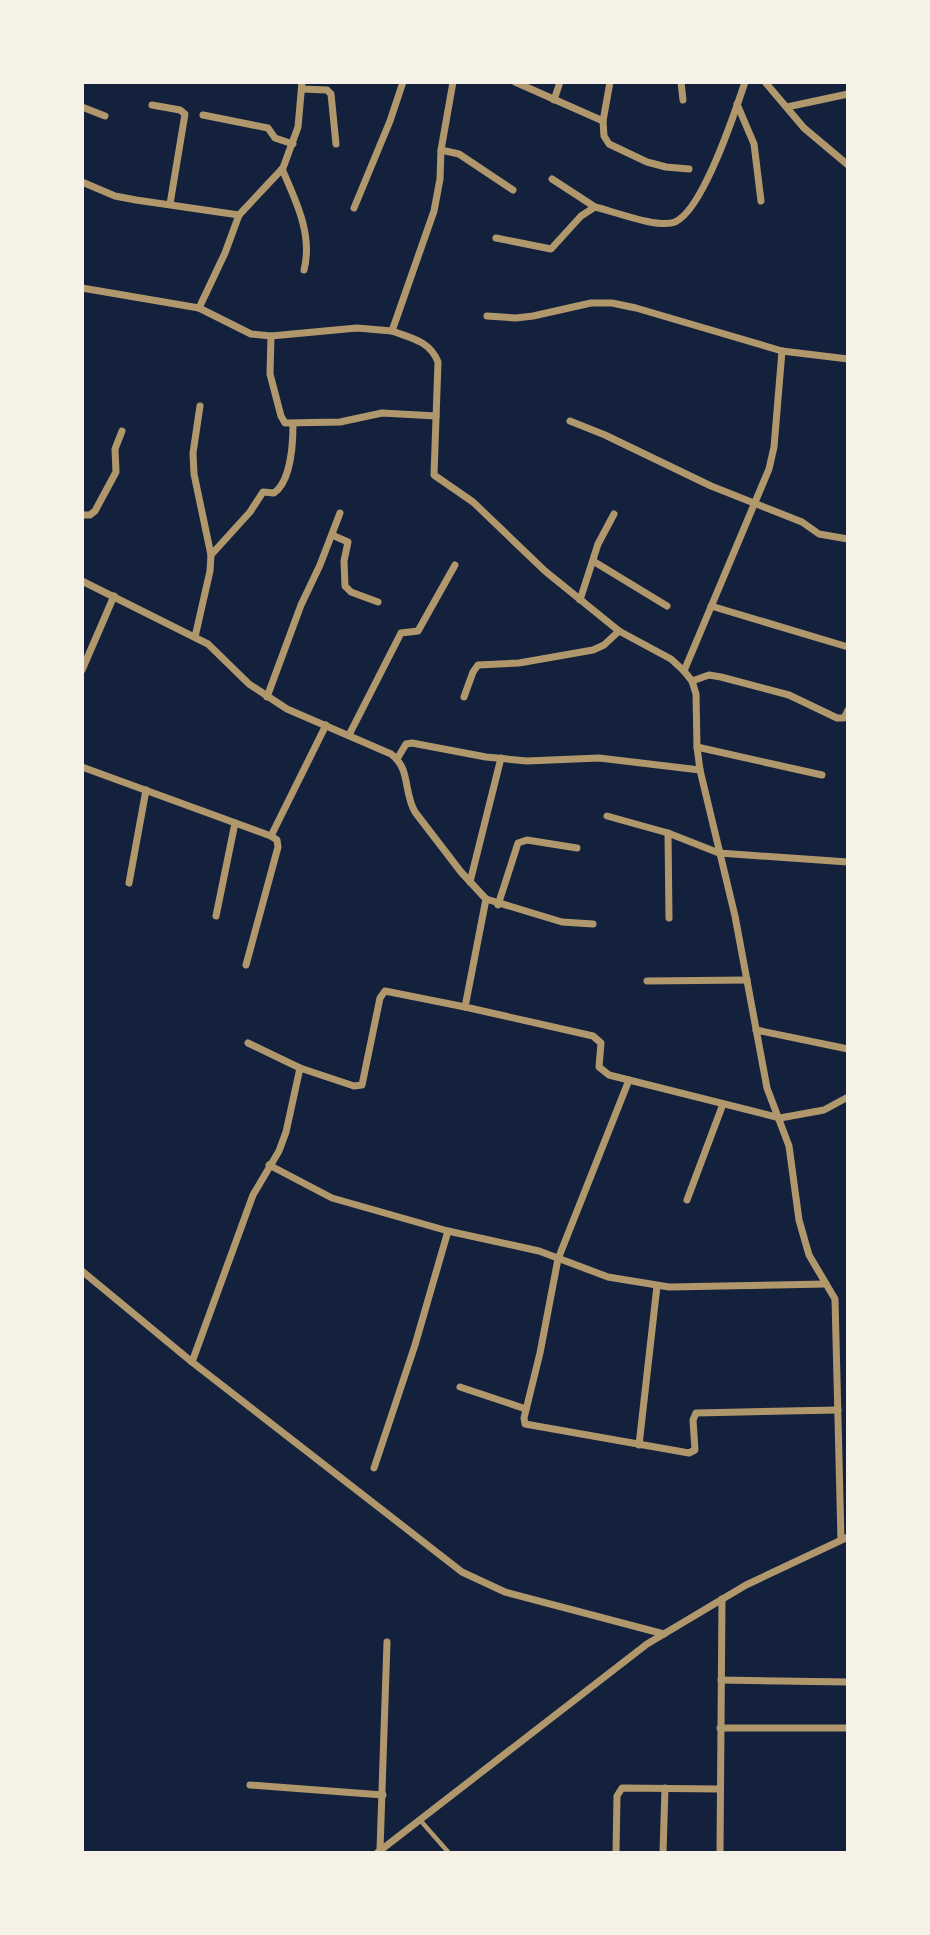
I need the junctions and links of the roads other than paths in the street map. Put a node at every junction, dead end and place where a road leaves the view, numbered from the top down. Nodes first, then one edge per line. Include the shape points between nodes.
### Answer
1 (403, 82) edge
2 (453, 82) edge
3 (515, 82) edge
4 (560, 82) edge
5 (610, 82) edge
6 (681, 82) edge
7 (745, 82) edge
8 (765, 82) edge
9 (302, 85) edge
10 (848, 94) edge
11 (554, 100) junction
12 (683, 100) dead end
13 (737, 104) junction
14 (152, 105) dead end
15 (82, 107) edge
16 (787, 107) junction
17 (203, 115) dead end
18 (105, 116) dead end
19 (603, 121) junction
20 (293, 144) junction
21 (336, 144) dead end
22 (441, 150) junction
23 (848, 165) edge
24 (282, 169) junction
25 (689, 169) dead end
26 (552, 179) dead end
27 (82, 182) edge
28 (513, 190) dead end
29 (761, 201) dead end
30 (170, 204) junction
31 (595, 206) junction
32 (354, 208) dead end
33 (239, 215) junction
34 (496, 238) dead end
35 (304, 270) dead end
36 (82, 288) edge
37 (199, 308) junction
38 (487, 316) dead end
39 (392, 331) junction
40 (271, 336) junction
41 (782, 351) junction
42 (848, 359) edge
43 (200, 406) dead end
44 (436, 416) junction
45 (569, 421) dead end
46 (293, 424) junction
47 (122, 431) dead end
48 (754, 504) junction
49 (340, 513) dead end
50 (614, 514) dead end
51 (82, 515) edge
52 (332, 535) junction
53 (848, 539) edge
54 (211, 555) junction
55 (593, 561) junction
56 (455, 565) dead end
57 (82, 581) edge
58 (114, 596) junction
59 (580, 600) junction
60 (378, 602) dead end
61 (667, 606) dead end
62 (711, 606) junction
63 (619, 631) junction
64 (195, 637) junction
65 (848, 647) edge
66 (82, 670) edge
67 (684, 671) junction
68 (692, 681) junction
69 (267, 697) junction
70 (464, 697) dead end
71 (848, 710) edge
72 (326, 725) junction
73 (349, 735) junction
74 (697, 747) junction
75 (501, 758) junction
76 (397, 759) junction
77 (82, 767) edge
78 (700, 770) junction
79 (822, 775) dead end
80 (146, 790) junction
81 (607, 816) dead end
82 (235, 823) junction
83 (668, 834) junction
84 (271, 836) junction
85 (577, 848) dead end
86 (719, 853) junction
87 (848, 862) edge
88 (470, 882) junction
89 (129, 883) dead end
90 (486, 899) junction
91 (498, 905) junction
92 (216, 916) dead end
93 (669, 918) dead end
94 (593, 924) dead end
95 (246, 965) dead end
96 (747, 980) junction
97 (647, 981) dead end
98 (466, 1007) junction
99 (756, 1030) junction
100 (248, 1042) dead end
101 (848, 1048) edge
102 (300, 1068) junction
103 (629, 1080) junction
104 (848, 1097) edge
105 (723, 1104) junction
106 (780, 1118) junction
107 (269, 1166) junction
108 (687, 1200) dead end
109 (449, 1231) junction
110 (558, 1259) junction
111 (82, 1271) edge
112 (826, 1284) junction
113 (657, 1286) junction
114 (192, 1362) junction
115 (460, 1387) dead end
116 (526, 1409) junction
117 (838, 1410) junction
118 (639, 1445) junction
119 (374, 1468) dead end
120 (845, 1539) edge
121 (722, 1599) junction
122 (664, 1634) junction
123 (387, 1642) dead end
124 (721, 1680) junction
125 (848, 1682) edge
126 (720, 1728) junction
127 (848, 1728) edge
128 (250, 1785) dead end
129 (664, 1788) junction
130 (720, 1789) junction
131 (383, 1795) junction
132 (420, 1820) junction
133 (379, 1851) edge
134 (449, 1853) edge
135 (616, 1853) edge
136 (663, 1853) edge
137 (720, 1853) edge

1 - 32 street
2 - 22 street
3 - 11 street
4 - 11 street
5 - 19 street
6 - 12 street
7 - 13 street
8 - 16 street
9 - 20 street
9 - 21 street via 331,94
10 - 16 street
11 - 19 street
13 - 29 street via 754,144
13 - 31 street via 702,188 676,222 661,224
14 - 30 street via 185,114
15 - 18 street
16 - 23 street via 804,128
17 - 20 street via 268,128 278,140
19 - 25 street via 609,144 647,162
20 - 24 street
22 - 28 street via 459,154
22 - 39 street via 434,211
24 - 33 street
24 - 35 street via 306,237
26 - 31 street
27 - 30 street via 115,195
30 - 33 street
31 - 34 street via 551,249
33 - 37 street
36 - 37 street
37 - 40 street via 237,330
38 - 41 street via 516,318 612,303
39 - 40 street via 357,328
39 - 44 street via 435,353
40 - 46 street via 272,386 282,419
41 - 42 street
41 - 48 street via 774,447
43 - 54 street via 194,474
44 - 46 street via 382,413 340,422
44 - 59 street via 434,475 472,502
45 - 48 street
46 - 54 street via 290,462 277,492 262,492
47 - 51 street via 115,449 116,472 95,511
48 - 53 street via 819,534
48 - 62 street
49 - 52 street
50 - 55 street
52 - 60 street via 348,542 345,586
52 - 69 street
54 - 64 street
55 - 59 street
55 - 61 street
56 - 73 street via 418,631 401,633
57 - 58 street
58 - 64 street
58 - 66 street
59 - 63 street
62 - 65 street
62 - 67 street
63 - 67 street
63 - 70 street via 593,650 478,665
64 - 69 street
67 - 68 street
68 - 71 street via 709,675 721,677 789,695 837,718 844,718
68 - 74 street
69 - 72 street
72 - 73 street
72 - 84 street
73 - 76 street
74 - 78 street
74 - 79 street
75 - 76 street via 409,743
75 - 78 street via 599,758
75 - 88 street
76 - 88 street via 415,812
77 - 80 street
78 - 86 street
80 - 82 street
80 - 89 street
81 - 83 street
82 - 84 street
82 - 92 street
83 - 86 street
83 - 93 street
84 - 95 street via 278,847
85 - 91 street via 527,840 518,843
86 - 87 street
86 - 96 street
88 - 90 street
90 - 91 street
90 - 98 street
91 - 94 street via 562,922
96 - 97 street
96 - 99 street
98 - 102 street via 385,991 362,1084 354,1086
98 - 103 street via 593,1036 601,1042 599,1067 603,1072
99 - 101 street
99 - 106 street via 767,1088
100 - 102 street
102 - 107 street via 286,1132
103 - 105 street
103 - 110 street
104 - 106 street via 824,1110
105 - 106 street
105 - 108 street
106 - 112 street via 789,1146 799,1220 809,1255
107 - 109 street via 332,1198
107 - 114 street via 253,1195
109 - 110 street
109 - 119 street
110 - 113 street via 608,1277
110 - 116 street
111 - 114 street
112 - 113 street
112 - 117 street via 835,1299
113 - 118 street
114 - 122 street via 462,1572 505,1592
115 - 116 street
116 - 118 street via 523,1422 529,1426
117 - 118 street via 700,1412 694,1416 693,1453
117 - 120 street
120 - 121 street
121 - 122 street
121 - 124 street
122 - 132 street
123 - 131 street
124 - 125 street
124 - 126 street
126 - 127 street
126 - 130 street
128 - 131 street
129 - 130 street
129 - 135 street via 619,1791
129 - 136 street
130 - 137 street
131 - 133 street
132 - 133 street
132 - 134 lane

